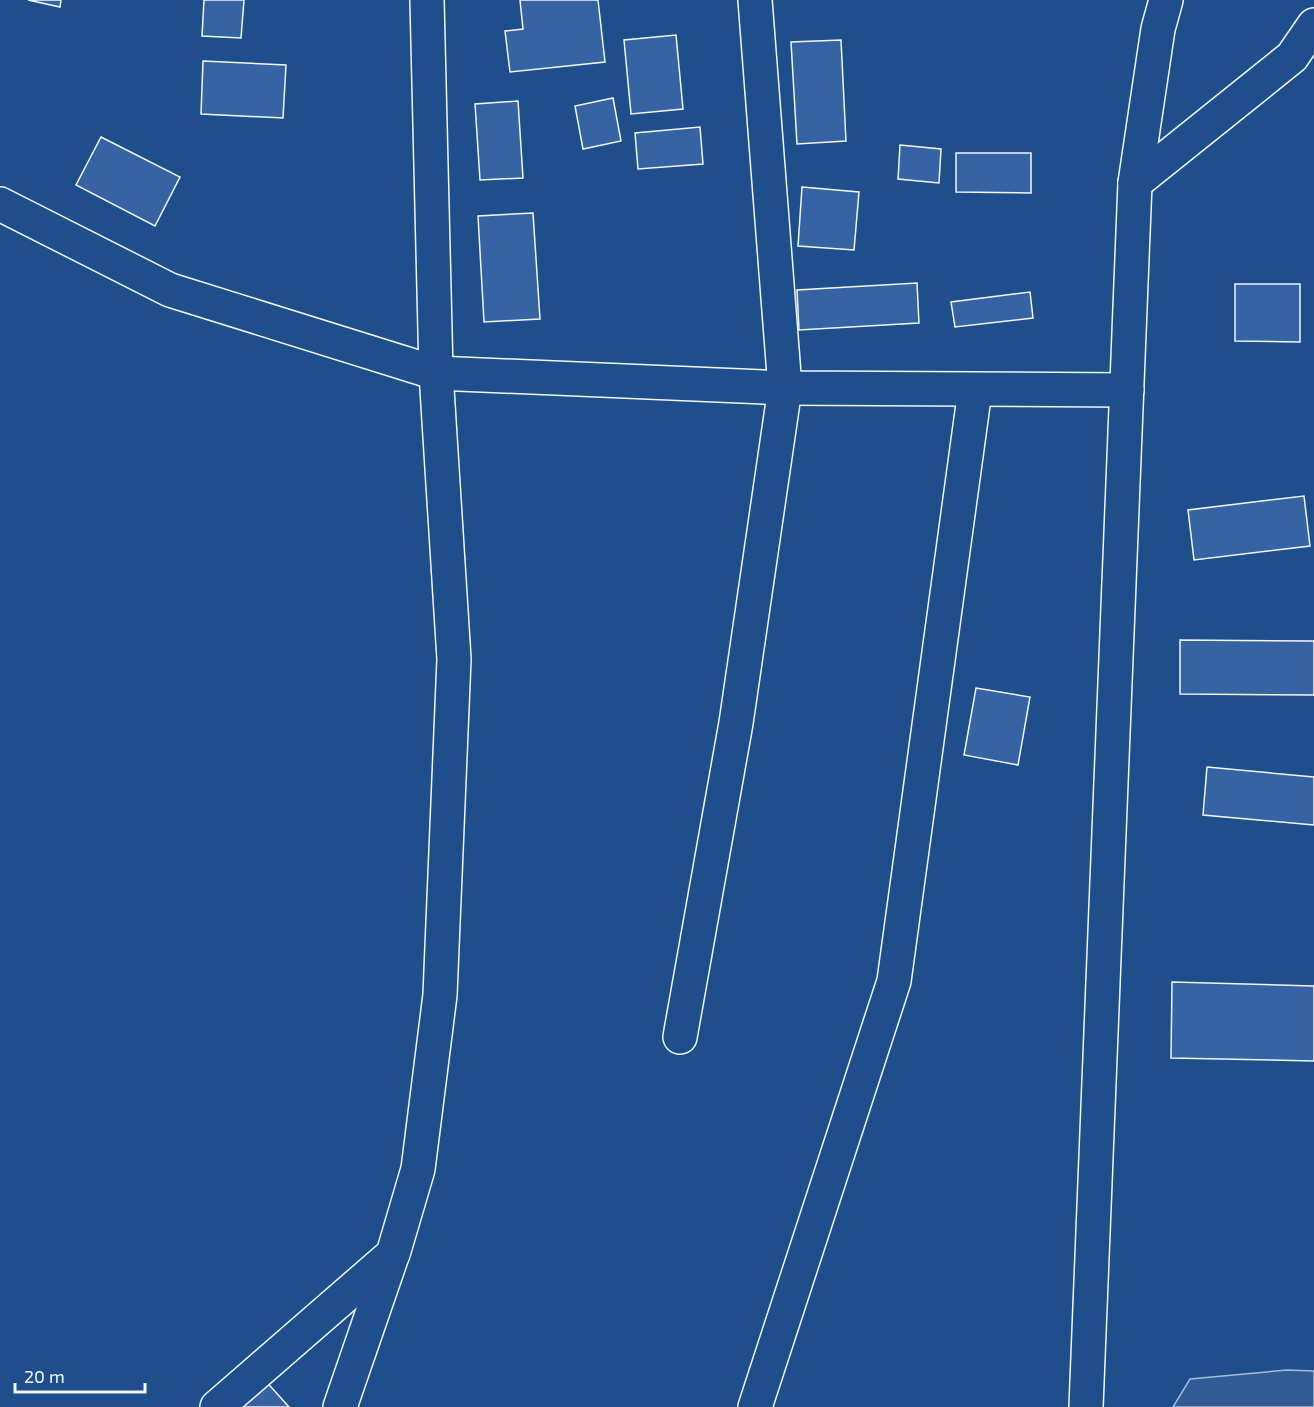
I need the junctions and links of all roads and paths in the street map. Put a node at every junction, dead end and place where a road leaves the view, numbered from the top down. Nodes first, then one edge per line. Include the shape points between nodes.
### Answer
1 (427, 0) edge
2 (755, 0) edge
3 (1166, 0) edge
4 (1314, 24) edge
5 (1135, 183) junction
6 (0, 204) edge
7 (436, 373) junction
8 (785, 388) junction
9 (975, 390) junction
10 (1127, 390) junction
11 (681, 1038) dead end
12 (393, 1254) junction
13 (217, 1407) edge
14 (340, 1407) edge
15 (755, 1407) edge
16 (1086, 1407) edge

1 - 7 street
2 - 8 street
3 - 5 street via 1158,29
4 - 5 street via 1292,57
5 - 10 street
6 - 7 street via 170,290
7 - 8 street
7 - 12 street via 454,660 440,995 418,1169
8 - 9 street
8 - 11 street via 736,723
9 - 10 street
9 - 15 street via 894,981
10 - 16 street
12 - 13 street
12 - 14 street

